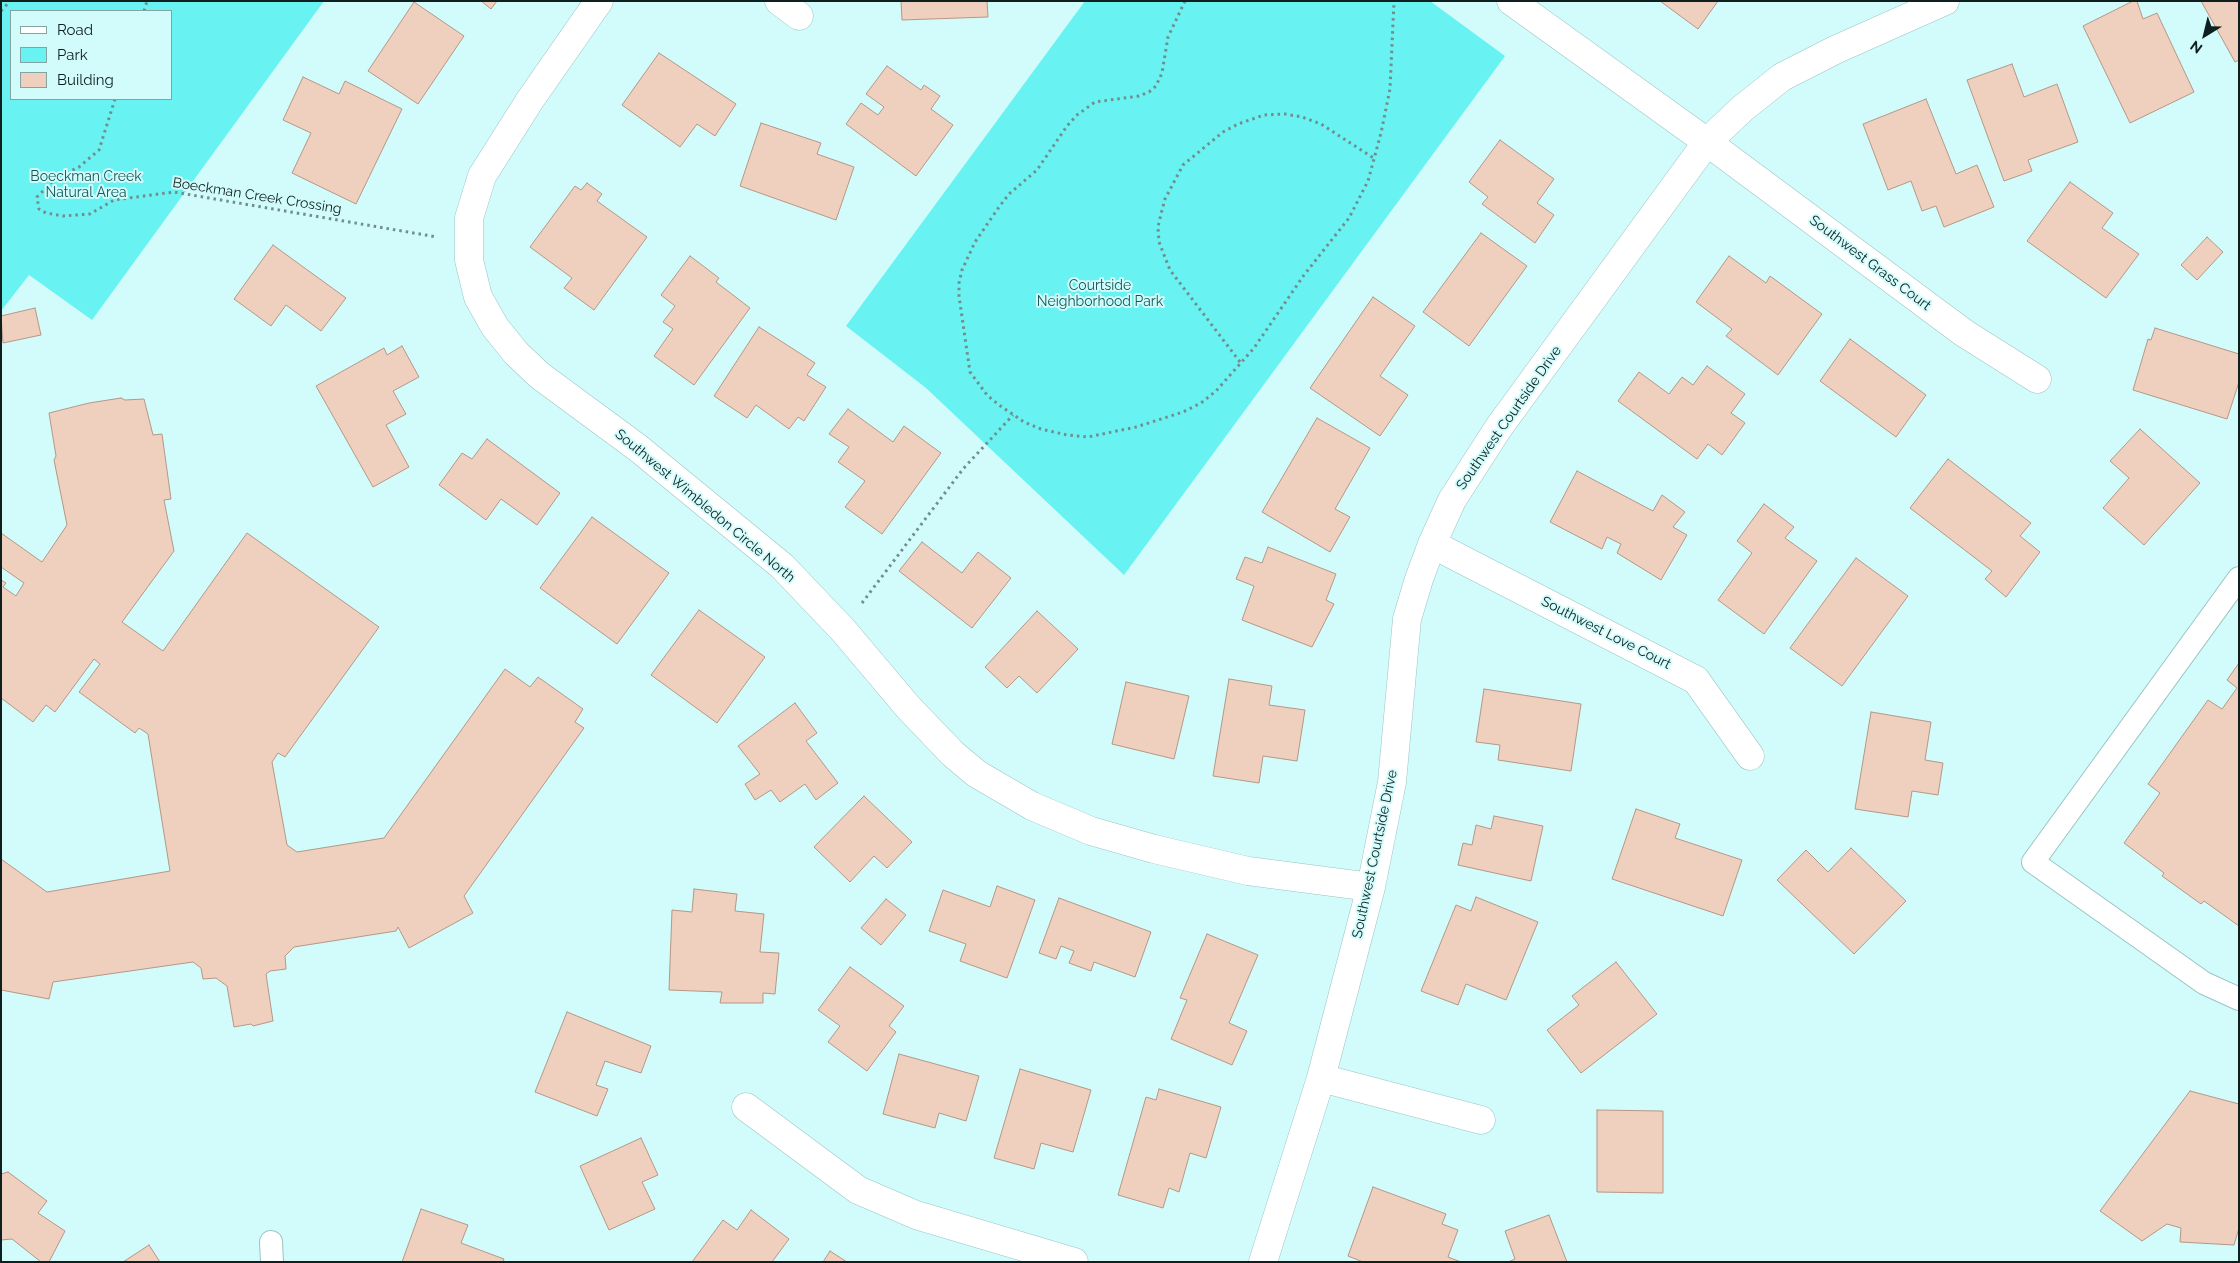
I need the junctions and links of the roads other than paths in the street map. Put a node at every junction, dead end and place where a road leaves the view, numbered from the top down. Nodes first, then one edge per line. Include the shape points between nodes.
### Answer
1 (599, 1) edge
2 (1511, 1) edge
3 (1930, 4) edge
4 (1707, 142) junction
5 (2037, 379) dead end
6 (1432, 544) junction
7 (2239, 578) edge
8 (1750, 756) dead end
9 (1371, 887) junction
10 (2239, 999) edge
11 (1321, 1078) junction
12 (746, 1108) dead end
13 (1481, 1120) dead end
14 (1074, 1262) edge
15 (1263, 1262) edge

1 - 9 street, Southwest Wimbledon Circle North via 482,176 469,218 469,260 478,297 495,327 516,353 539,375 638,448 782,566 908,707 977,774 1032,806 1091,831 1248,871
2 - 4 street, Southwest Grass Court
3 - 4 street, Southwest Courtside Drive via 1782,77
4 - 5 street, Southwest Grass Court via 1964,332
4 - 6 street, Southwest Courtside Drive via 1499,427 1452,500
6 - 8 street, Southwest Love Court via 1696,680
6 - 9 street, Southwest Courtside Drive via 1407,619 1392,782
7 - 10 lane via 2033,862 2204,984
9 - 11 street, Southwest Courtside Drive
11 - 13 street
11 - 15 street, Southwest Courtside Drive
12 - 14 street via 858,1190 916,1215

